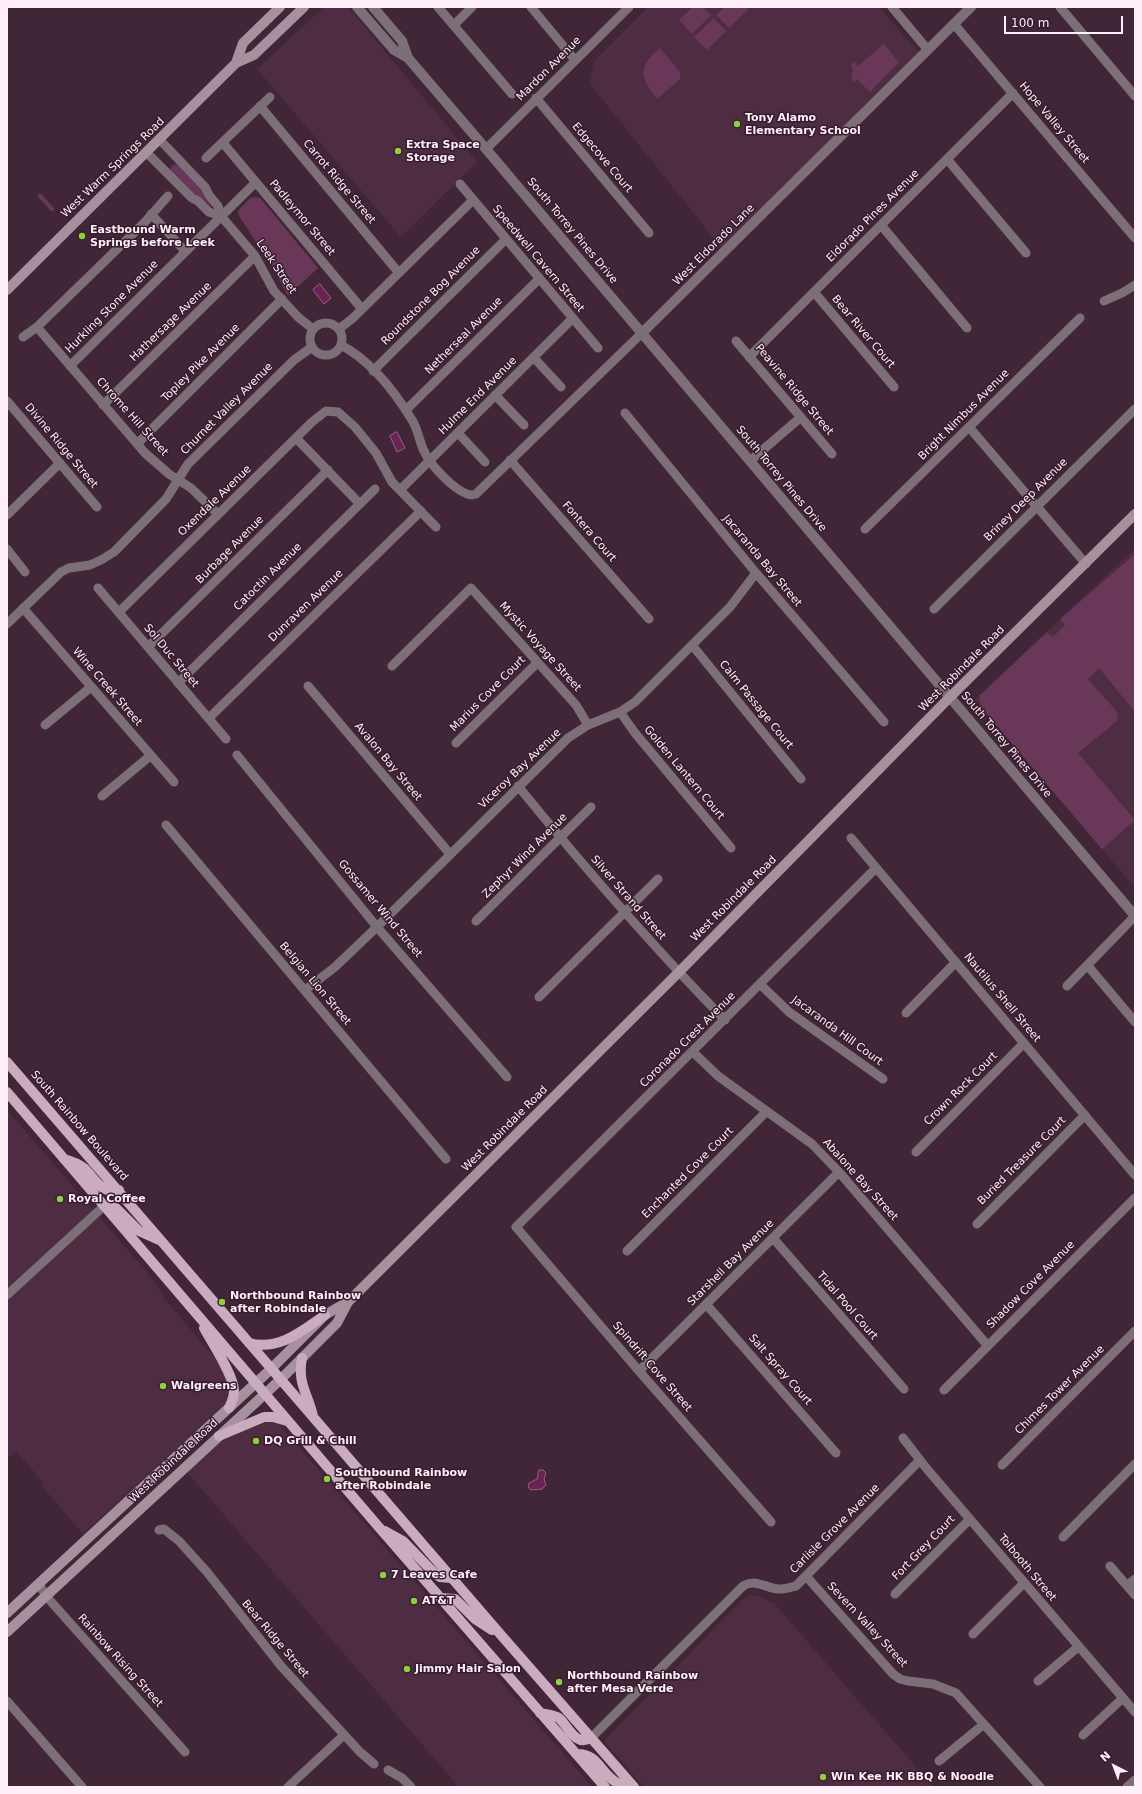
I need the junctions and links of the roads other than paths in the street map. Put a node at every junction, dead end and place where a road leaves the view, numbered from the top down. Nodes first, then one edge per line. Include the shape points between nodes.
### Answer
1 (280, 7) edge
2 (304, 7) edge
3 (357, 7) edge
4 (373, 7) edge
5 (438, 7) edge
6 (472, 7) edge
7 (531, 7) edge
8 (629, 7) edge
9 (892, 7) edge
10 (971, 7) edge
11 (1060, 7) edge
12 (954, 24) junction
13 (454, 25) junction
14 (928, 50) junction
15 (408, 58) junction
16 (575, 60) junction
17 (236, 63) junction
18 (1013, 93) junction
19 (512, 94) dead end
20 (1135, 96) edge
21 (270, 97) dead end
22 (536, 98) junction
23 (260, 106) junction
24 (160, 139) junction
25 (223, 143) junction
26 (486, 149) junction
27 (146, 152) junction
28 (206, 158) dead end
29 (947, 159) junction
30 (256, 182) junction
31 (460, 184) dead end
32 (168, 196) dead end
33 (473, 200) junction
34 (151, 214) junction
35 (221, 216) junction
36 (881, 225) junction
37 (649, 233) dead end
38 (1135, 238) edge
39 (506, 239) junction
40 (185, 251) junction
41 (1026, 253) dead end
42 (255, 256) junction
43 (399, 273) junction
44 (539, 279) junction
45 (1135, 284) edge
46 (7, 290) edge
47 (814, 292) junction
48 (282, 299) junction
49 (1104, 301) dead end
50 (362, 309) junction
51 (573, 318) junction
52 (1080, 318) dead end
53 (37, 327) junction
54 (967, 328) dead end
55 (313, 329) junction
56 (339, 329) junction
57 (642, 333) junction
58 (23, 338) dead end
59 (736, 341) dead end
60 (341, 345) junction
61 (312, 347) junction
62 (598, 348) dead end
63 (750, 357) junction
64 (534, 358) junction
65 (70, 366) junction
66 (373, 371) junction
67 (561, 387) dead end
68 (894, 387) dead end
69 (495, 395) junction
70 (7, 400) edge
71 (103, 405) junction
72 (1135, 409) edge
73 (406, 410) junction
74 (625, 412) dead end
75 (801, 417) junction
76 (524, 424) dead end
77 (969, 427) junction
78 (458, 433) junction
79 (296, 438) junction
80 (137, 444) junction
81 (832, 454) dead end
82 (430, 460) junction
83 (510, 460) junction
84 (750, 461) junction
85 (486, 462) dead end
86 (60, 463) junction
87 (328, 470) junction
88 (179, 479) junction
89 (375, 489) dead end
90 (400, 490) junction
91 (360, 504) junction
92 (1037, 506) junction
93 (97, 507) dead end
94 (421, 510) junction
95 (218, 514) junction
96 (1135, 514) edge
97 (7, 515) edge
98 (436, 527) dead end
99 (864, 529) dead end
100 (7, 549) edge
101 (1086, 564) junction
102 (25, 572) dead end
103 (756, 573) junction
104 (98, 588) dead end
105 (23, 608) junction
106 (934, 608) dead end
107 (119, 612) junction
108 (649, 619) dead end
109 (7, 624) edge
110 (692, 645) junction
111 (148, 647) junction
112 (537, 663) junction
113 (392, 666) dead end
114 (178, 683) junction
115 (308, 686) dead end
116 (91, 687) junction
117 (950, 697) junction
118 (620, 712) junction
119 (209, 718) junction
120 (884, 722) dead end
121 (45, 725) dead end
122 (588, 725) junction
123 (226, 739) dead end
124 (456, 743) dead end
125 (237, 755) dead end
126 (150, 756) junction
127 (801, 779) dead end
128 (174, 782) dead end
129 (518, 786) junction
130 (102, 796) dead end
131 (591, 807) dead end
132 (166, 825) dead end
133 (560, 837) junction
134 (850, 838) dead end
135 (730, 848) dead end
136 (450, 854) junction
137 (876, 868) junction
138 (658, 879) dead end
139 (625, 912) junction
140 (1135, 916) edge
141 (476, 921) dead end
142 (378, 927) junction
143 (956, 962) junction
144 (1088, 966) junction
145 (678, 973) junction
146 (761, 985) junction
147 (1067, 986) dead end
148 (305, 990) junction
149 (539, 997) dead end
150 (906, 1013) dead end
151 (725, 1020) junction
152 (1135, 1022) edge
153 (1024, 1043) junction
154 (693, 1052) junction
155 (7, 1062) edge
156 (507, 1077) dead end
157 (883, 1079) dead end
158 (7, 1092) edge
159 (766, 1112) junction
160 (1085, 1115) junction
161 (916, 1152) dead end
162 (446, 1158) dead end
163 (64, 1159) junction
164 (839, 1172) junction
165 (1135, 1175) edge
166 (119, 1190) junction
167 (1135, 1198) edge
168 (104, 1206) junction
169 (977, 1224) dead end
170 (516, 1227) joint
171 (772, 1238) junction
172 (162, 1242) junction
173 (627, 1251) dead end
174 (7, 1295) edge
175 (349, 1301) junction
176 (706, 1304) junction
177 (196, 1312) junction
178 (325, 1315) junction
179 (1135, 1331) edge
180 (249, 1344) junction
181 (988, 1346) junction
182 (302, 1358) junction
183 (271, 1369) junction
184 (639, 1371) junction
185 (280, 1380) junction
186 (256, 1383) junction
187 (904, 1389) dead end
188 (944, 1390) dead end
189 (265, 1394) junction
190 (229, 1408) junction
191 (313, 1418) junction
192 (288, 1421) junction
193 (218, 1436) junction
194 (903, 1438) dead end
195 (836, 1452) dead end
196 (920, 1460) junction
197 (1135, 1464) edge
198 (1002, 1465) dead end
199 (164, 1468) junction
200 (138, 1510) junction
201 (970, 1519) junction
202 (771, 1522) dead end
203 (380, 1528) junction
204 (159, 1530) dead end
205 (1063, 1537) dead end
206 (1110, 1566) dead end
207 (806, 1576) junction
208 (451, 1578) junction
209 (1135, 1579) edge
210 (1024, 1582) junction
211 (38, 1584) junction
212 (1127, 1586) junction
213 (896, 1594) dead end
214 (1135, 1595) edge
215 (46, 1596) junction
216 (440, 1598) junction
217 (7, 1613) edge
218 (7, 1632) edge
219 (973, 1634) dead end
220 (501, 1635) junction
221 (1078, 1647) junction
222 (1038, 1681) dead end
223 (1123, 1698) junction
224 (9, 1707) edge
225 (1135, 1712) edge
226 (540, 1713) junction
227 (984, 1724) junction
228 (1083, 1734) dead end
229 (344, 1735) junction
230 (591, 1738) junction
231 (185, 1752) dead end
232 (576, 1754) junction
233 (939, 1761) dead end
234 (374, 1764) dead end
235 (388, 1770) dead end
236 (1135, 1780) edge
237 (1035, 1785) edge
238 (82, 1787) edge
239 (288, 1787) edge
240 (410, 1787) edge
241 (605, 1787) edge
242 (626, 1787) edge
243 (634, 1787) edge
244 (1127, 1787) edge

1 - 17 main road, West Warm Springs Road via 243,43
2 - 17 main road, West Warm Springs Road via 254,55
3 - 15 street, South Torrey Pines Drive via 394,50
4 - 15 street, South Torrey Pines Drive via 402,41
5 - 13 street
6 - 13 street
7 - 16 street
8 - 16 street, Mardon Avenue
9 - 14 street
10 - 12 street, West Eldorado Lane
11 - 20 street
12 - 14 street, West Eldorado Lane
12 - 18 street, Hope Valley Street
13 - 19 street
14 - 57 street, West Eldorado Lane
15 - 26 street, South Torrey Pines Drive
16 - 22 street, Mardon Avenue
17 - 24 main road, West Warm Springs Road
18 - 29 street, Eldorado Pines Avenue
18 - 38 street, Hope Valley Street
21 - 23 street
22 - 26 street, Mardon Avenue
22 - 37 street, Edgecove Court
23 - 25 street
23 - 43 street, Carrot Ridge Street
24 - 27 main road, West Warm Springs Road
24 - 35 street, Leek Street via 205,187 208,195 218,206
25 - 28 street
25 - 30 street, Padleymor Street
26 - 57 street, South Torrey Pines Drive
27 - 35 street, Leek Street via 192,198 209,212
27 - 46 main road, West Warm Springs Road
29 - 36 street, Eldorado Pines Avenue
29 - 41 street
30 - 35 street, Hurkling Stone Avenue
30 - 50 street, Padleymor Street
31 - 33 street, Speedwell Cavern Street
32 - 34 street
33 - 39 street, Speedwell Cavern Street
33 - 43 street
34 - 40 street
34 - 53 street
35 - 40 street, Hurkling Stone Avenue
35 - 42 street, Leek Street
36 - 47 street, Eldorado Pines Avenue
36 - 54 street
39 - 44 street, Speedwell Cavern Street
39 - 66 street, Roundstone Bog Avenue
40 - 65 street, Hurkling Stone Avenue
42 - 48 street, Leek Street
42 - 71 street, Hathersage Avenue
43 - 50 street
44 - 51 street, Speedwell Cavern Street
44 - 73 street, Netherseal Avenue
45 - 49 street
47 - 63 street, Eldorado Pines Avenue
47 - 68 street, Bear River Court
48 - 55 street, Leek Street
48 - 80 street, Topley Pike Avenue
50 - 56 street
51 - 62 street, Speedwell Cavern Street
51 - 64 street, Hulme End Avenue
52 - 77 street, Bright Nimbus Avenue
53 - 58 street
53 - 65 street, Chrome Hill Street
55 - 56 street via 326,322
55 - 61 street via 310,338
56 - 60 street
57 - 83 street, West Eldorado Lane
57 - 84 street, South Torrey Pines Drive
59 - 63 street, Peavine Ridge Street
60 - 61 street via 334,352 324,355
60 - 66 street via 357,355
61 - 88 street, Churnet Valley Avenue via 294,360 188,464
63 - 75 street, Peavine Ridge Street
64 - 67 street
64 - 69 street, Hulme End Avenue
65 - 71 street, Chrome Hill Street
66 - 73 street
69 - 76 street
69 - 78 street, Hulme End Avenue
70 - 86 street, Divine Ridge Street
71 - 80 street, Chrome Hill Street
72 - 92 street, Briney Deep Avenue
73 - 82 street via 417,429 424,453
74 - 103 street, Jacaranda Bay Street
75 - 81 street, Peavine Ridge Street
75 - 84 street
77 - 92 street
77 - 99 street, Bright Nimbus Avenue
78 - 82 street, Hulme End Avenue
78 - 85 street
79 - 87 street
79 - 90 street, Oxendale Avenue via 321,413 330,410 338,412 376,452 392,482
79 - 95 street, Oxendale Avenue
80 - 88 street, Chrome Hill Street via 159,465
82 - 83 street, West Eldorado Lane via 457,489 469,495 476,494
82 - 90 street, Hulme End Avenue
83 - 108 street, Fontera Court
84 - 117 street, South Torrey Pines Drive
86 - 93 street, Divine Ridge Street
86 - 97 street
87 - 91 street
87 - 111 street, Burbage Avenue
88 - 95 street, Chrome Hill Street
88 - 105 street, Churnet Valley Avenue via 166,499 114,552 90,565 61,572
89 - 91 street, Catoctin Avenue
90 - 94 street
91 - 114 street, Catoctin Avenue
92 - 101 street
92 - 106 street, Briney Deep Avenue
94 - 98 street
94 - 119 street, Dunraven Avenue
95 - 107 street, Oxendale Avenue
96 - 101 main road, West Robindale Road
100 - 102 street
101 - 117 main road, West Robindale Road
103 - 110 street, Viceroy Bay Avenue via 730,607
103 - 120 street, Jacaranda Bay Street
104 - 107 street, Sol Duc Street
105 - 109 street
105 - 116 street, Wine Creek Street
107 - 111 street, Sol Duc Street
110 - 118 street, Viceroy Bay Avenue via 635,702
110 - 127 street, Calm Passage Court
111 - 114 street, Sol Duc Street
112 - 113 street, Mystic Voyage Street via 471,588
112 - 122 street, Mystic Voyage Street via 576,705
112 - 124 street, Marius Cove Court
114 - 119 street, Sol Duc Street
115 - 136 street, Avalon Bay Street
116 - 121 street
116 - 126 street, Wine Creek Street
117 - 140 street, South Torrey Pines Drive
117 - 145 main road, West Robindale Road
118 - 122 street, Viceroy Bay Avenue
118 - 135 street, Golden Lantern Court
119 - 123 street, Sol Duc Street
122 - 129 street, Viceroy Bay Avenue via 568,738
125 - 142 street, Gossamer Wind Street
126 - 128 street, Wine Creek Street
126 - 130 street
129 - 133 street, Silver Strand Street
129 - 136 street, Viceroy Bay Avenue
131 - 133 street, Zephyr Wind Avenue
132 - 148 street, Belgian Lion Street
133 - 139 street, Silver Strand Street
133 - 141 street, Zephyr Wind Avenue
134 - 137 street, Nautilus Shell Street
136 - 142 street, Viceroy Bay Avenue
137 - 143 street, Nautilus Shell Street
137 - 146 street, Coronado Crest Avenue
138 - 139 street
139 - 145 street, Silver Strand Street
139 - 149 street
140 - 144 street
142 - 148 street, Viceroy Bay Avenue via 335,967
142 - 156 street, Gossamer Wind Street
143 - 150 street
143 - 153 street, Nautilus Shell Street
144 - 147 street
144 - 152 street
145 - 151 street, Silver Strand Street
145 - 175 main road, West Robindale Road
146 - 151 street, Coronado Crest Avenue
146 - 157 street, Jacaranda Hill Court via 789,1012
148 - 162 street, Belgian Lion Street
151 - 154 street, Coronado Crest Avenue
153 - 160 street, Nautilus Shell Street
153 - 161 street, Crown Rock Court
154 - 159 street, Abalone Bay Street via 718,1076
154 - 170 street, Coronado Crest Avenue
155 - 166 main road, South Rainbow Boulevard
158 - 163 main road
159 - 164 street, Abalone Bay Street via 812,1144
159 - 173 street, Enchanted Cove Court
160 - 165 street, Nautilus Shell Street
160 - 169 street, Buried Treasure Court
163 - 166 main road via 84,1168 102,1188 110,1191
163 - 168 main road
164 - 171 street, Starshell Bay Avenue
164 - 181 street, Abalone Bay Street
166 - 172 main road, South Rainbow Boulevard
167 - 181 street, Shadow Cove Avenue
168 - 172 main road via 116,1208 139,1231
168 - 174 street
168 - 177 main road
170 - 184 street, Spindrift Cove Street
171 - 176 street, Starshell Bay Avenue
171 - 187 street, Tidal Pool Court
172 - 180 main road, South Rainbow Boulevard
175 - 178 main road, West Robindale Road
175 - 182 main road, West Robindale Road via 337,1323
176 - 184 street, Starshell Bay Avenue
176 - 195 street, Salt Spray Court
177 - 186 main road
177 - 190 main road via 232,1380 234,1396
178 - 180 main road via 280,1343 263,1346
178 - 183 main road, West Robindale Road
179 - 198 street, Chimes Tower Avenue
180 - 183 main road, South Rainbow Boulevard
181 - 188 street, Shadow Cove Avenue
182 - 185 main road, West Robindale Road
182 - 191 main road via 300,1379 310,1401
183 - 185 main road, South Rainbow Boulevard
183 - 186 main road, West Robindale Road
184 - 202 street, Spindrift Cove Street
185 - 189 main road, West Robindale Road
185 - 191 main road, South Rainbow Boulevard
186 - 189 main road
186 - 190 main road, West Robindale Road
189 - 192 main road
189 - 193 main road, West Robindale Road
190 - 199 main road, West Robindale Road
191 - 208 main road, South Rainbow Boulevard
192 - 193 main road via 264,1417
192 - 203 main road
193 - 200 main road, West Robindale Road
194 - 196 street, Tolbooth Street
196 - 201 street, Tolbooth Street
196 - 207 street, Carlisle Grove Avenue
197 - 205 street
199 - 200 main road via 166,1474 146,1496
199 - 211 main road, West Robindale Road
200 - 215 main road, West Robindale Road
201 - 210 street, Tolbooth Street
201 - 213 street, Fort Grey Court
203 - 208 main road via 403,1541 434,1574
203 - 216 main road
204 - 229 street, Bear Ridge Street via 170,1532 207,1572 281,1666
206 - 212 street
207 - 227 street, Severn Valley Street via 893,1674 900,1679 933,1684 956,1693
207 - 230 street, Carlisle Grove Avenue via 796,1586 784,1589 756,1582 743,1586
208 - 220 main road, South Rainbow Boulevard
209 - 212 street
210 - 219 street
210 - 221 street, Tolbooth Street
211 - 215 street, Rainbow Rising Street
211 - 217 main road, West Robindale Road
212 - 214 street
215 - 218 main road, West Robindale Road
215 - 231 street, Rainbow Rising Street
216 - 220 main road via 455,1599 475,1620
216 - 226 main road
220 - 230 main road, South Rainbow Boulevard
221 - 222 street
221 - 223 street, Tolbooth Street
223 - 225 street, Tolbooth Street
223 - 228 street
224 - 238 street
226 - 230 main road via 558,1717 578,1738
226 - 232 main road
227 - 233 street
227 - 237 street, Severn Valley Street
229 - 234 street, Bear Ridge Street
229 - 239 street
230 - 243 main road, South Rainbow Boulevard
232 - 241 main road
232 - 242 main road via 592,1758 613,1780
235 - 240 street via 402,1778
236 - 244 street

